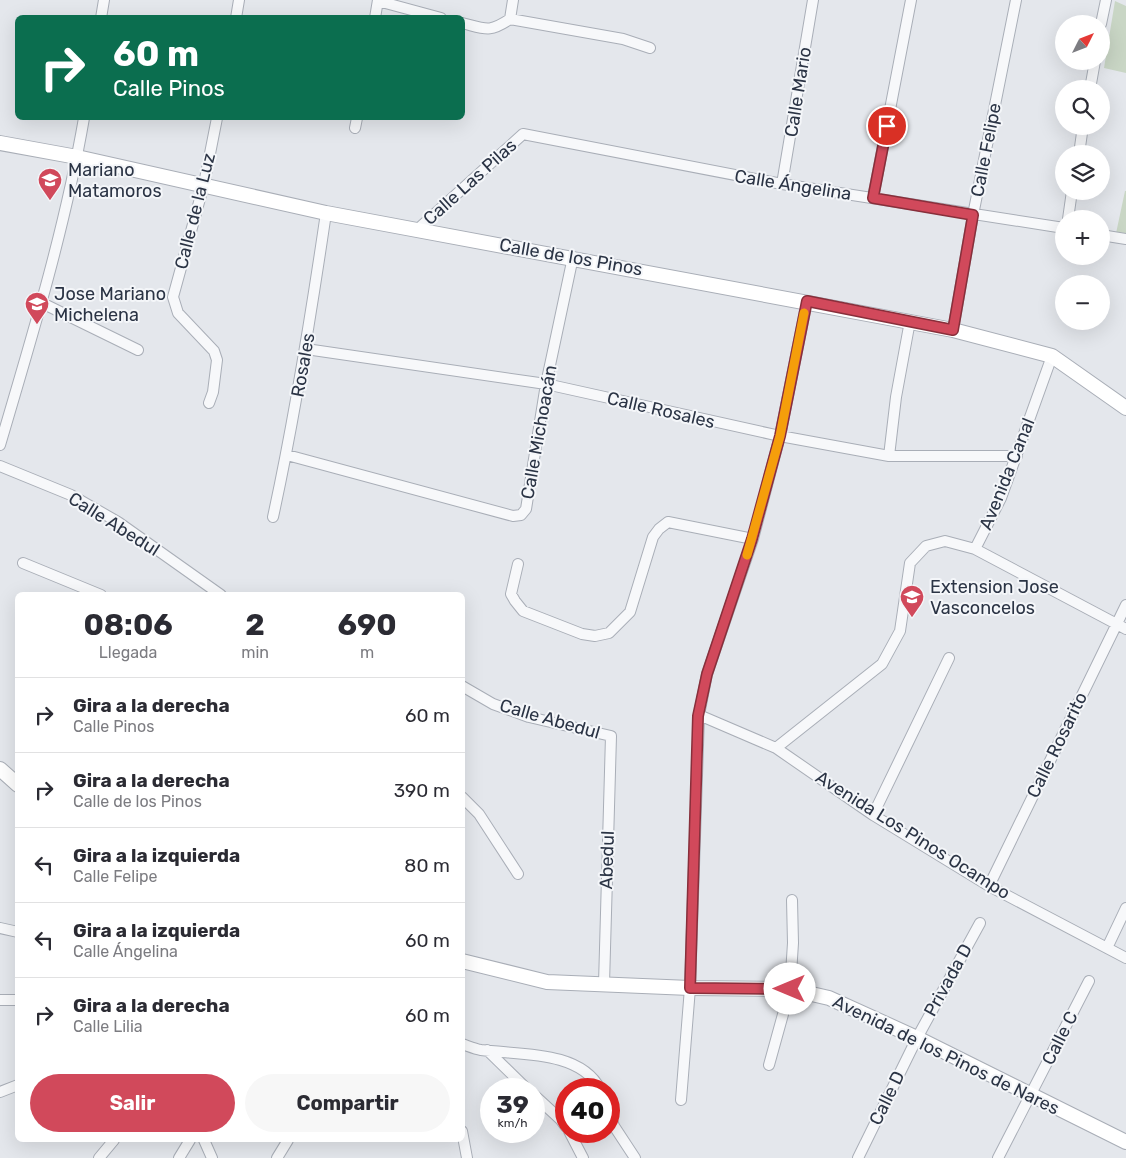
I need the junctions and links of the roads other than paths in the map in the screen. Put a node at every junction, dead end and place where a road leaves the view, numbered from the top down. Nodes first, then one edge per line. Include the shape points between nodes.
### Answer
1 (104, 0) edge
2 (239, 0) edge
3 (378, 0) edge
4 (513, 0) edge
5 (813, 0) edge
6 (911, 0) edge
7 (1016, 0) edge
8 (1106, 0) edge
9 (102, 15) edge
10 (236, 15) edge
11 (376, 15) edge
12 (430, 15) edge
13 (1103, 15) edge
14 (510, 19) junction
15 (465, 24) edge
16 (650, 48) dead end
17 (84, 120) edge
18 (217, 120) edge
19 (522, 134) joint
20 (0, 143) edge
21 (77, 157) junction
22 (204, 184) junction
23 (782, 184) junction
24 (873, 198) junction
25 (326, 213) junction
26 (973, 215) junction
27 (1055, 227) edge
28 (418, 229) junction
29 (1110, 237) edge
30 (1126, 240) edge
31 (573, 258) junction
32 (807, 301) junction
33 (42, 303) junction
34 (910, 321) junction
35 (953, 330) junction
36 (306, 349) junction
37 (138, 350) dead end
38 (1052, 356) junction
39 (546, 384) junction
40 (210, 403) dead end
41 (1126, 408) edge
42 (780, 436) junction
43 (0, 445) edge
44 (287, 455) junction
45 (889, 456) junction
46 (1017, 456) junction
47 (0, 466) edge
48 (273, 517) dead end
49 (752, 539) junction
50 (975, 549) junction
51 (23, 563) dead end
52 (518, 564) dead end
53 (94, 592) edge
54 (217, 592) edge
55 (1126, 605) edge
56 (1116, 624) junction
57 (1126, 629) edge
58 (949, 658) dead end
59 (465, 688) edge
60 (698, 716) junction
61 (611, 736) joint
62 (776, 748) junction
63 (0, 769) edge
64 (15, 782) edge
65 (465, 800) edge
66 (874, 815) junction
67 (518, 874) dead end
68 (989, 886) junction
69 (792, 900) dead end
70 (1126, 908) edge
71 (980, 923) dead end
72 (0, 928) edge
73 (15, 931) edge
74 (1107, 948) junction
75 (1126, 958) edge
76 (465, 962) edge
77 (1089, 981) dead end
78 (604, 984) junction
79 (690, 988) junction
80 (790, 989) junction
81 (0, 1000) edge
82 (15, 1000) edge
83 (917, 1038) junction
84 (465, 1045) edge
85 (487, 1050) junction
86 (769, 1065) dead end
87 (516, 1078) edge
88 (590, 1078) edge
89 (15, 1086) edge
90 (0, 1092) edge
91 (1031, 1096) junction
92 (681, 1100) dead end
93 (545, 1105) edge
94 (555, 1114) edge
95 (620, 1135) edge
96 (112, 1142) edge
97 (189, 1142) edge
98 (205, 1142) edge
99 (287, 1142) edge
100 (464, 1142) edge
101 (1126, 1142) edge
102 (575, 1143) edge
103 (99, 1158) edge
104 (179, 1158) edge
105 (212, 1158) edge
106 (277, 1158) edge
107 (467, 1158) edge
108 (583, 1158) edge
109 (635, 1158) edge
110 (858, 1158) edge
111 (998, 1158) edge

1 - 9 street
2 - 10 street
3 - 11 street
3 - 12 street
4 - 14 street
5 - 23 street, Calle Mario
6 - 24 street
7 - 26 street, Calle Felipe
8 - 13 street
14 - 15 street via 488,30
14 - 16 street via 623,39
17 - 21 street
18 - 22 street, Calle de la Luz
19 - 23 street, Calle Ángelina
19 - 28 street, Calle Las Pilas
20 - 21 street, Calle de los Pinos
21 - 22 street, Calle de los Pinos
21 - 33 street
22 - 25 street, Calle de los Pinos
22 - 40 street, Calle de la Luz via 173,297 178,313 214,351 217,360
23 - 24 street, Calle Ángelina
24 - 26 street, Calle Ángelina
25 - 28 street, Calle de los Pinos
25 - 36 street, Rosales
26 - 27 street, Calle Ángelina
26 - 35 street, Calle Felipe
28 - 31 street, Calle de los Pinos
29 - 30 street
31 - 32 street, Calle de los Pinos
31 - 39 street, Calle Michoacán
32 - 34 street, Calle de los Pinos
32 - 42 street
33 - 37 street
33 - 43 street
34 - 35 street, Calle de los Pinos
34 - 45 street
35 - 38 street, Calle de los Pinos
36 - 39 street, Calle Rosales
36 - 44 street, Rosales
38 - 41 street, Calle de los Pinos
38 - 46 street, Avenida Canal
39 - 42 street, Calle Rosales
39 - 44 street, Calle Michoacán via 526,509 520,515 513,516
42 - 45 street, Calle Rosales
42 - 49 street
44 - 48 street, Rosales
45 - 46 street, Calle Rosales
46 - 50 street, Avenida Canal via 1001,498
47 - 54 street, Calle Abedul via 71,495 118,522
49 - 52 street via 668,522 653,537 630,612 609,632 595,636 524,611 512,594
49 - 60 street via 707,674
50 - 56 street
50 - 62 street, Avenida Canal via 945,542 926,546 910,562 900,631 882,664
51 - 53 street
55 - 56 street, Calle Rosarito
56 - 57 street
56 - 68 street, Calle Rosarito
58 - 66 street
59 - 61 street, Calle Abedul via 493,704 529,717
60 - 62 street, Avenida Los Pinos Ocampo
60 - 79 street
61 - 78 street, Abedul
62 - 66 street, Avenida Los Pinos Ocampo
63 - 64 street
65 - 67 street via 479,814
66 - 68 street, Avenida Los Pinos Ocampo
68 - 74 street, Avenida Los Pinos Ocampo
69 - 80 street
70 - 74 street
71 - 83 street, Privada D
72 - 73 street
74 - 75 street, Avenida Los Pinos Ocampo
76 - 78 street, Avenida de los Pinos de Nares via 547,982
77 - 91 street, Calle C
78 - 79 street, Avenida de los Pinos de Nares
79 - 80 street, Avenida de los Pinos de Nares
79 - 92 street
80 - 83 street, Avenida de los Pinos de Nares via 829,998
80 - 86 street
81 - 82 street
83 - 91 street, Avenida de los Pinos de Nares
83 - 110 street, Calle D
84 - 85 street
85 - 87 street
85 - 88 street via 562,1060 582,1069
89 - 90 street
91 - 101 street, Avenida de los Pinos de Nares
91 - 111 street, Calle C
93 - 94 street
95 - 109 street
96 - 103 street
97 - 104 street
98 - 105 street
99 - 106 street
100 - 107 street
102 - 108 street

